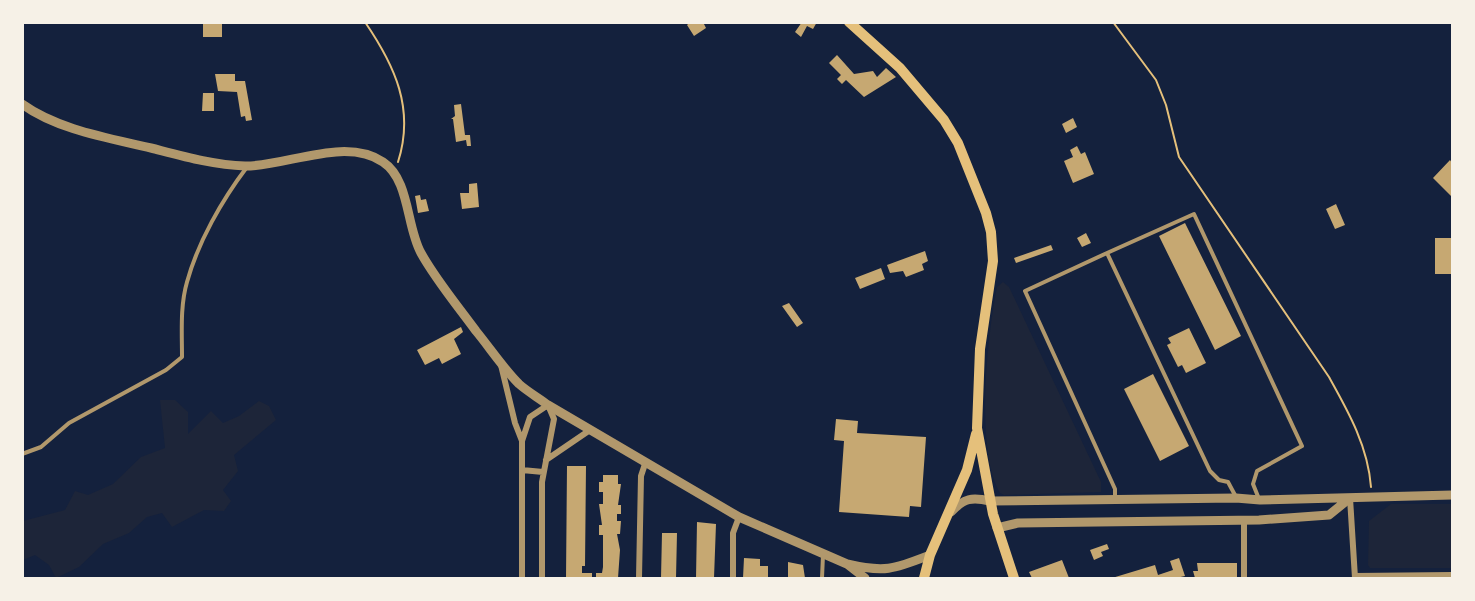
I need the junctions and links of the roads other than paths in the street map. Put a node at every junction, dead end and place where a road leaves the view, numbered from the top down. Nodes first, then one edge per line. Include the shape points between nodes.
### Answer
1 (849, 22) edge
2 (22, 104) edge
3 (248, 166) junction
4 (1107, 253) junction
5 (500, 362) junction
6 (548, 405) junction
7 (977, 428) junction
8 (590, 430) junction
9 (522, 441) junction
10 (22, 454) edge
11 (545, 460) junction
12 (645, 464) junction
13 (522, 470) junction
14 (543, 472) junction
15 (1452, 495) edge
16 (1236, 498) junction
17 (1350, 498) junction
18 (1115, 500) junction
19 (1260, 500) junction
20 (990, 501) junction
21 (948, 515) junction
22 (739, 518) junction
23 (1244, 520) junction
24 (997, 528) junction
25 (823, 552) junction
26 (930, 555) junction
27 (847, 564) junction
28 (1452, 575) edge
29 (1355, 577) edge
30 (1014, 578) edge
31 (522, 579) edge
32 (542, 579) edge
33 (639, 579) edge
34 (733, 579) edge
35 (822, 579) edge
36 (865, 579) edge
37 (924, 579) edge
38 (1244, 579) edge

1 - 7 main road via 900,68 944,120 958,143 986,213 993,261 980,349
2 - 3 street via 87,132 219,165
3 - 5 street via 326,153 370,156 384,162 401,189 421,252
3 - 10 lane via 215,218 186,283 182,357 166,370 69,423 41,447
4 - 16 lane via 1210,471 1228,482
4 - 18 lane via 1025,291 1115,489
4 - 19 lane via 1194,214 1302,446 1257,471 1253,484
5 - 6 street via 520,384
5 - 9 street
6 - 8 street
6 - 9 street via 530,417
6 - 11 street via 554,419
7 - 20 main road
7 - 21 main road via 967,470
8 - 11 street
8 - 12 street
9 - 13 street
11 - 14 street
12 - 22 street
12 - 33 street via 641,476
13 - 14 street
13 - 31 street
14 - 32 street
15 - 17 street
16 - 18 street
16 - 19 street
17 - 19 street
17 - 23 street via 1329,515
17 - 29 street
18 - 20 street
20 - 21 street via 972,497 960,502
20 - 24 main road
21 - 26 main road
22 - 25 street
22 - 34 street via 733,534
23 - 24 street via 1018,523
23 - 38 street
24 - 30 main road
25 - 27 street
25 - 35 lane
26 - 27 street via 897,568 876,570
26 - 37 main road
27 - 36 street
28 - 29 street

